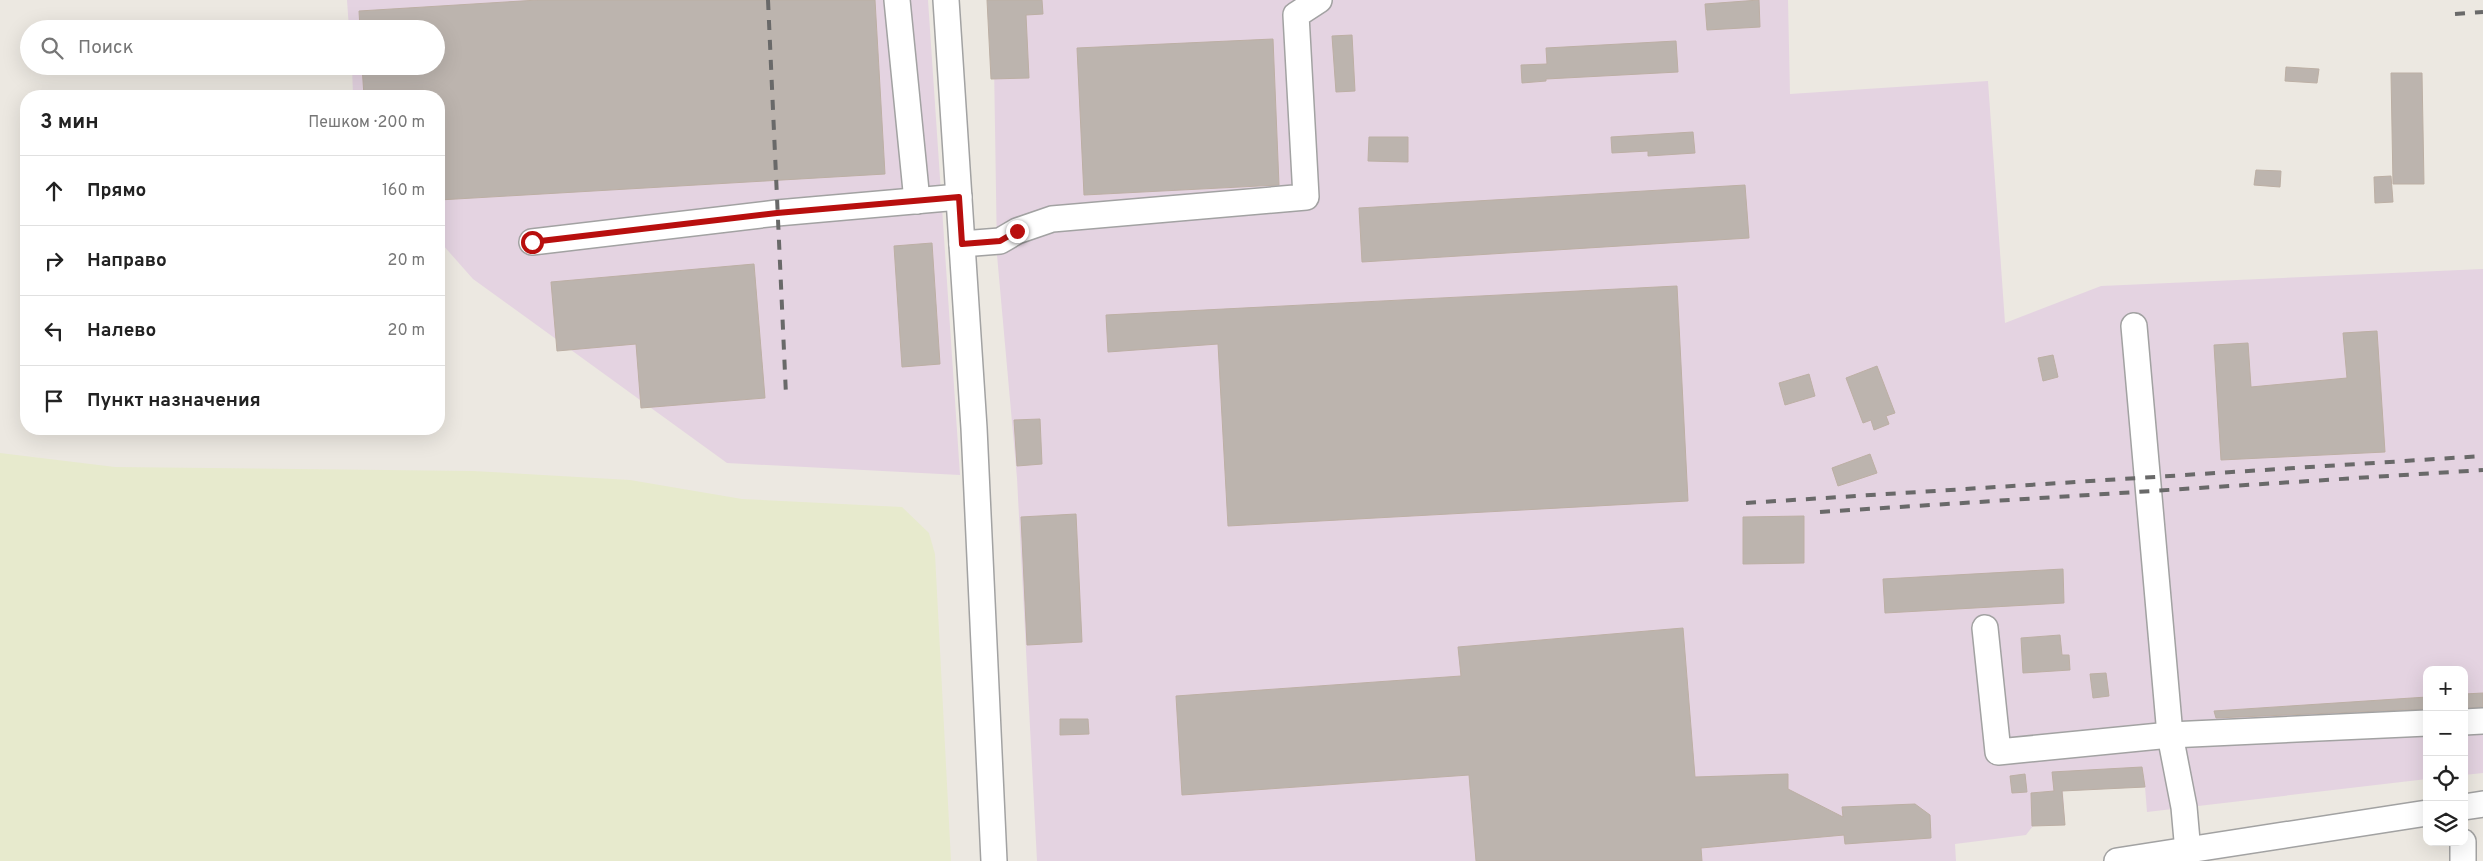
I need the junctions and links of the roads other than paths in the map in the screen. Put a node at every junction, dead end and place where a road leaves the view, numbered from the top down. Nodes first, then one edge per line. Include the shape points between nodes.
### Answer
1 (897, 0) edge
2 (946, 0) edge
3 (1319, 0) edge
4 (959, 197) junction
5 (917, 201) junction
6 (532, 242) dead end
7 (962, 244) junction
8 (2134, 326) dead end
9 (1984, 628) dead end
10 (2483, 721) edge
11 (2468, 722) edge
12 (2423, 723) edge
13 (2170, 735) junction
14 (2483, 804) edge
15 (2468, 806) edge
16 (2423, 814) edge
17 (2463, 846) edge
18 (2188, 852) junction
19 (994, 861) edge
20 (2117, 861) edge
21 (2463, 861) edge

1 - 5 street
2 - 4 street
3 - 7 street via 1296,15 1306,197 1052,219 1017,231 1000,241
4 - 5 street
4 - 7 street
5 - 6 street via 777,213
7 - 19 street
8 - 13 street
9 - 13 street via 1998,752
10 - 11 street
12 - 13 street
13 - 18 street via 2184,806
14 - 15 street
16 - 18 street
17 - 21 street
18 - 20 street

